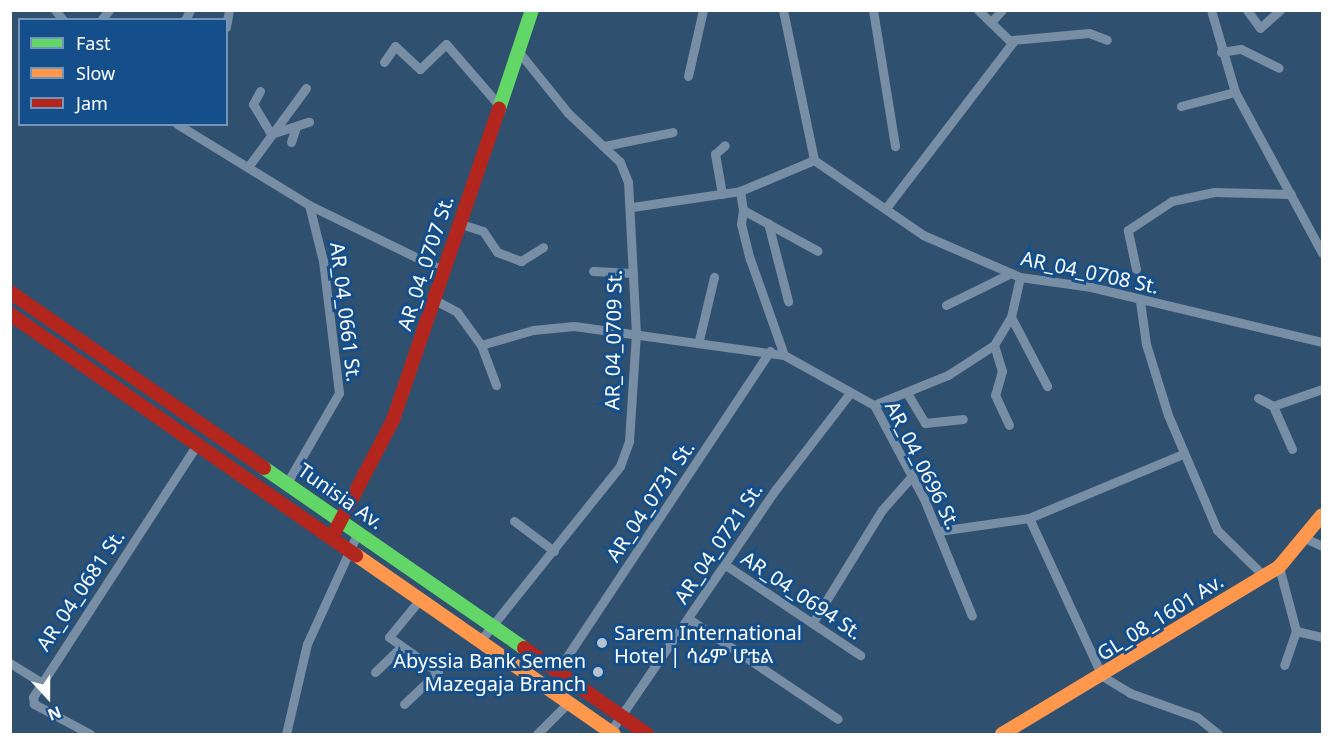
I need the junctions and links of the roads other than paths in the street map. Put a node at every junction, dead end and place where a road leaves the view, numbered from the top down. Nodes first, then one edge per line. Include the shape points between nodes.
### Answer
1 (532, 10) edge
2 (703, 10) edge
3 (783, 10) edge
4 (873, 10) edge
5 (978, 10) edge
6 (1002, 10) edge
7 (1211, 10) edge
8 (1247, 10) edge
9 (1280, 10) edge
10 (993, 20) junction
11 (1107, 40) dead end
12 (1012, 43) junction
13 (519, 52) junction
14 (1221, 52) junction
15 (384, 62) dead end
16 (1279, 68) dead end
17 (688, 76) dead end
18 (306, 88) dead end
19 (260, 91) dead end
20 (1235, 92) junction
21 (498, 104) junction
22 (1181, 106) dead end
23 (309, 122) dead end
24 (180, 126) edge
25 (296, 127) junction
26 (673, 132) dead end
27 (271, 134) junction
28 (291, 142) dead end
29 (725, 145) dead end
30 (604, 146) junction
31 (895, 146) dead end
32 (814, 160) junction
33 (248, 167) junction
34 (740, 191) junction
35 (722, 194) junction
36 (1291, 194) junction
37 (309, 205) junction
38 (632, 207) junction
39 (886, 208) junction
40 (743, 210) junction
41 (458, 223) junction
42 (768, 223) junction
43 (543, 247) dead end
44 (818, 251) dead end
45 (1323, 253) edge
46 (1136, 269) dead end
47 (442, 270) junction
48 (592, 271) dead end
49 (633, 273) junction
50 (1015, 275) junction
51 (714, 277) dead end
52 (10, 292) edge
53 (434, 299) junction
54 (788, 301) dead end
55 (1140, 301) junction
56 (946, 305) dead end
57 (10, 314) edge
58 (1011, 317) junction
59 (636, 334) junction
60 (699, 340) junction
61 (1323, 342) edge
62 (481, 345) junction
63 (994, 345) junction
64 (770, 351) junction
65 (784, 355) junction
66 (496, 385) dead end
67 (1047, 386) dead end
68 (1323, 389) edge
69 (850, 393) junction
70 (907, 393) junction
71 (1257, 398) dead end
72 (874, 405) junction
73 (1273, 406) junction
74 (963, 419) dead end
75 (1009, 425) dead end
76 (197, 444) junction
77 (1292, 449) dead end
78 (1183, 454) junction
79 (912, 476) junction
80 (287, 483) junction
81 (1323, 515) edge
82 (1029, 518) junction
83 (342, 521) junction
84 (514, 521) dead end
85 (939, 531) junction
86 (358, 532) junction
87 (332, 537) junction
88 (1307, 539) junction
89 (1323, 546) edge
90 (347, 548) junction
91 (554, 551) junction
92 (724, 564) junction
93 (1279, 567) junction
94 (1264, 576) junction
95 (421, 597) junction
96 (972, 616) dead end
97 (689, 619) junction
98 (813, 622) junction
99 (493, 624) junction
100 (1296, 631) junction
101 (1323, 637) edge
102 (480, 640) junction
103 (400, 648) junction
104 (860, 655) dead end
105 (10, 663) edge
106 (1284, 665) dead end
107 (558, 670) junction
108 (375, 672) dead end
109 (1102, 676) junction
110 (40, 682) junction
111 (569, 702) junction
112 (405, 704) dead end
113 (622, 717) junction
114 (838, 719) dead end
115 (613, 733) edge
116 (90, 735) edge
117 (286, 735) edge
118 (537, 735) edge
119 (647, 735) edge
120 (1002, 735) edge
121 (1218, 735) edge

1 - 13 main road, AR_04_0707 St.
2 - 17 street via 693,33
3 - 32 street
4 - 31 street
5 - 10 street
6 - 10 street
7 - 14 street
8 - 9 street via 1260,28
10 - 12 street
11 - 12 street via 1089,33
12 - 39 street
13 - 21 main road, AR_04_0707 St.
13 - 30 street, AR_04_0709 St. via 568,113
14 - 16 street via 1241,49
14 - 20 street
15 - 21 street via 395,46 420,69 446,44
18 - 27 street
19 - 27 street via 253,104
20 - 22 street
20 - 36 street
21 - 41 main road, AR_04_0707 St.
23 - 25 street
24 - 33 street
25 - 27 street
25 - 28 street
26 - 30 street
27 - 33 street
29 - 35 street via 715,154
30 - 38 street, AR_04_0709 St. via 624,171
32 - 34 street
32 - 39 street, AR_04_0708 St.
33 - 37 street
34 - 35 street
34 - 40 street
35 - 38 street
36 - 45 street
36 - 46 street via 1214,192 1172,201 1128,230
37 - 47 street
37 - 80 street, AR_04_0661 St. via 323,261 339,393
38 - 49 street, AR_04_0709 St.
39 - 50 street, AR_04_0708 St. via 923,235
40 - 42 street
40 - 65 street via 741,224 750,260
41 - 43 street via 483,231 497,252 521,261
41 - 47 main road, AR_04_0707 St.
42 - 44 street
42 - 54 street
47 - 53 main road, AR_04_0707 St.
48 - 49 street
49 - 59 street, AR_04_0709 St.
50 - 55 street, AR_04_0708 St.
50 - 56 street
50 - 58 street
51 - 60 street
52 - 80 main road, Tunisia Av.
53 - 62 street via 457,312
53 - 83 main road, AR_04_0707 St. via 393,420
55 - 61 street, AR_04_0708 St.
55 - 78 street via 1146,344
57 - 76 main road, Tunisia Av.
58 - 63 street
58 - 67 street
59 - 60 street, AR_04_0696 St.
59 - 62 street, AR_04_0696 St. via 554,326
59 - 91 street, AR_04_0709 St. via 625,455
60 - 64 street, AR_04_0696 St.
62 - 66 street
63 - 70 street via 974,362
63 - 75 street via 1002,371 995,395
64 - 65 street, AR_04_0696 St.
64 - 107 street, AR_04_0731 St.
65 - 69 street, AR_04_0696 St.
68 - 73 street
69 - 72 street, AR_04_0696 St.
69 - 92 street, AR_04_0721 St.
70 - 72 street
70 - 74 street via 925,423
71 - 73 street
72 - 79 street, AR_04_0696 St.
73 - 77 street
76 - 87 main road, Tunisia Av.
76 - 110 street, AR_04_0681 St.
78 - 82 street
78 - 94 street via 1217,530
79 - 85 street, AR_04_0696 St.
79 - 98 street via 882,510
80 - 83 main road, Tunisia Av.
81 - 88 main road, GL_08_1601 Av.
82 - 85 street
82 - 109 street
83 - 86 main road, Tunisia Av.
83 - 87 main road, AR_04_0707 St.
84 - 91 street
85 - 96 street, AR_04_0696 St.
86 - 90 street
86 - 99 main road, Tunisia Av.
87 - 90 main road, Tunisia Av.
88 - 89 street
88 - 93 main road, GL_08_1601 Av.
90 - 95 main road, Tunisia Av.
90 - 117 street via 300,665
91 - 99 street, AR_04_0709 St.
92 - 97 street, AR_04_0721 St.
92 - 98 street, AR_04_0694 St.
93 - 94 main road, GL_08_1601 Av.
93 - 100 street
94 - 109 main road, GL_08_1601 Av.
95 - 102 main road, Tunisia Av.
95 - 103 street via 389,637
97 - 113 street, AR_04_0721 St.
97 - 114 street
98 - 104 street, AR_04_0694 St.
99 - 102 street, AR_04_0709 St.
99 - 107 main road, Tunisia Av.
100 - 101 street
100 - 106 street
102 - 111 main road, Tunisia Av.
103 - 108 street
103 - 112 street via 438,672
105 - 110 street
107 - 113 main road, Tunisia Av.
109 - 120 main road, GL_08_1601 Av.
109 - 121 street via 1130,693 1197,717
110 - 116 street via 34,704
111 - 115 main road, Tunisia Av.
111 - 118 street
113 - 115 street, AR_04_0721 St.
113 - 119 main road, Tunisia Av.

